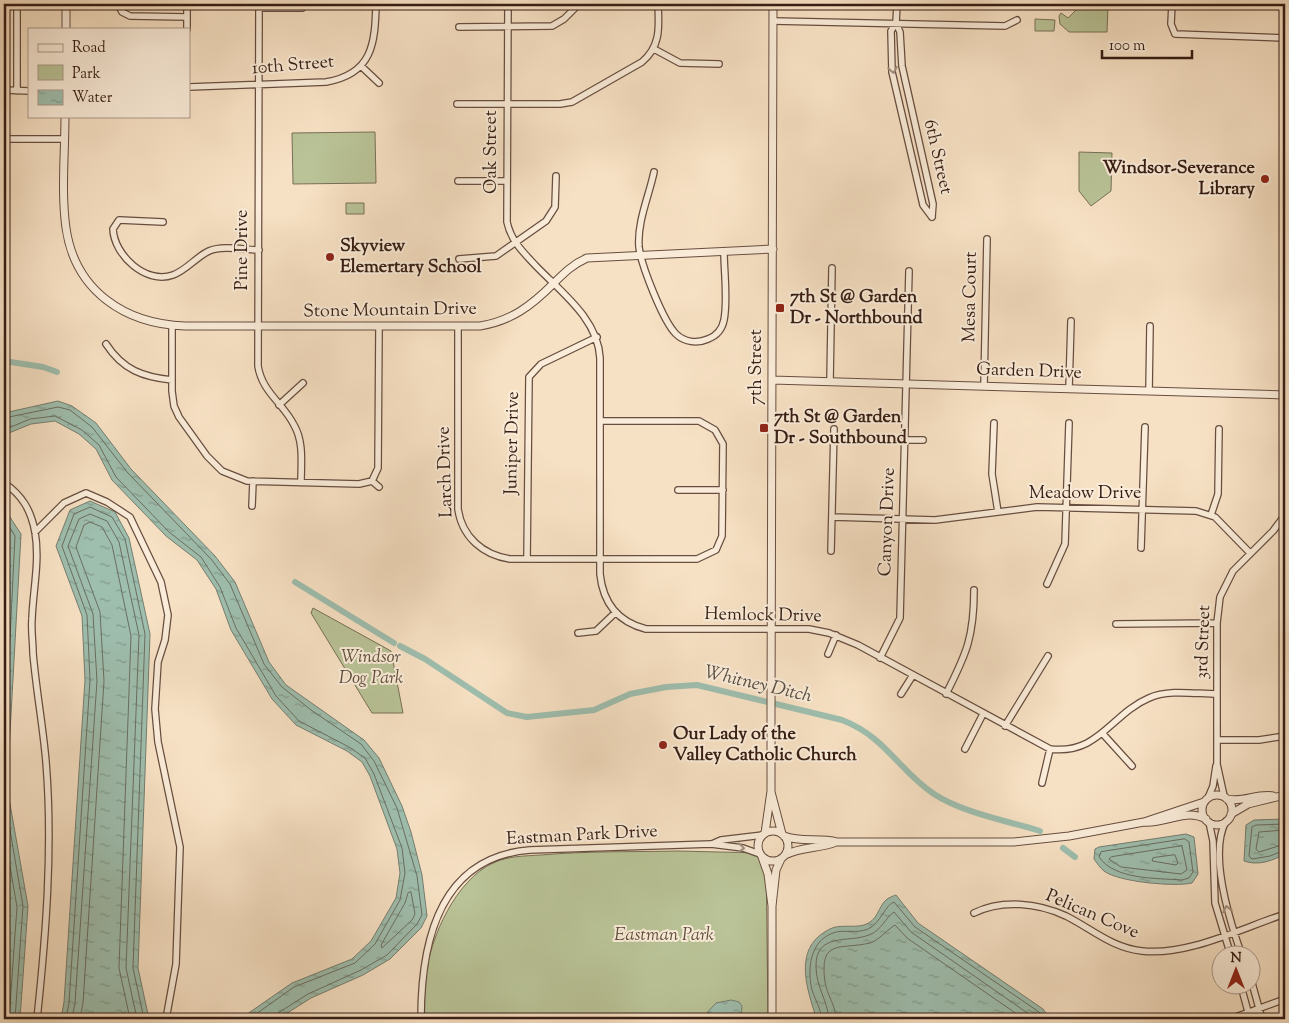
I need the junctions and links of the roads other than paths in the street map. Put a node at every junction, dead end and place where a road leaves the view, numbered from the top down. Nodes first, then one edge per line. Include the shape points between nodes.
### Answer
1 (17, 4) edge
2 (66, 4) edge
3 (118, 4) edge
4 (187, 4) edge
5 (376, 4) edge
6 (508, 4) edge
7 (579, 4) edge
8 (658, 4) edge
9 (773, 4) edge
10 (897, 4) edge
11 (1172, 4) edge
12 (259, 6) edge
13 (302, 8) dead end
14 (122, 12) junction
15 (116, 17) dead end
16 (187, 17) junction
17 (1017, 20) dead end
18 (773, 21) junction
19 (896, 24) junction
20 (459, 27) dead end
21 (507, 27) junction
22 (66, 28) edge
23 (187, 28) edge
24 (1285, 38) edge
25 (654, 50) junction
26 (719, 64) dead end
27 (361, 66) junction
28 (379, 83) dead end
29 (258, 85) junction
30 (190, 87) edge
31 (4, 90) edge
32 (17, 91) junction
33 (28, 91) edge
34 (457, 104) dead end
35 (507, 104) junction
36 (66, 118) edge
37 (4, 139) edge
38 (65, 139) junction
39 (654, 172) dead end
40 (556, 176) dead end
41 (458, 181) dead end
42 (507, 181) junction
43 (163, 222) dead end
44 (988, 239) dead end
45 (515, 244) junction
46 (260, 250) junction
47 (773, 250) junction
48 (724, 251) junction
49 (640, 254) junction
50 (459, 259) dead end
51 (832, 268) dead end
52 (909, 271) dead end
53 (553, 284) junction
54 (1071, 321) dead end
55 (172, 326) junction
56 (258, 326) junction
57 (1150, 326) dead end
58 (379, 327) junction
59 (458, 327) junction
60 (597, 336) junction
61 (106, 344) dead end
62 (172, 380) junction
63 (772, 380) junction
64 (303, 382) dead end
65 (830, 382) junction
66 (907, 383) junction
67 (984, 386) junction
68 (1069, 388) junction
69 (1149, 391) junction
70 (1285, 394) edge
71 (279, 405) junction
72 (600, 422) junction
73 (994, 423) dead end
74 (1069, 423) dead end
75 (1145, 427) dead end
76 (834, 429) dead end
77 (1219, 429) dead end
78 (905, 440) junction
79 (923, 440) dead end
80 (253, 481) junction
81 (372, 481) junction
82 (4, 483) edge
83 (301, 483) junction
84 (379, 487) dead end
85 (678, 490) dead end
86 (722, 490) junction
87 (252, 506) dead end
88 (1067, 507) junction
89 (1142, 510) junction
90 (998, 512) junction
91 (1212, 514) junction
92 (1285, 515) edge
93 (832, 517) junction
94 (903, 519) junction
95 (35, 532) junction
96 (1141, 548) dead end
97 (831, 551) dead end
98 (1250, 553) junction
99 (600, 558) junction
100 (527, 559) junction
101 (1047, 584) dead end
102 (974, 590) dead end
103 (616, 613) junction
104 (1217, 623) junction
105 (1116, 624) dead end
106 (772, 630) junction
107 (578, 633) dead end
108 (836, 635) junction
109 (828, 654) dead end
110 (1048, 656) dead end
111 (880, 658) junction
112 (913, 676) junction
113 (901, 694) dead end
114 (946, 694) junction
115 (1217, 694) junction
116 (983, 714) junction
117 (1005, 726) junction
118 (1103, 734) junction
119 (1285, 736) edge
120 (1217, 740) junction
121 (964, 748) dead end
122 (1050, 749) junction
123 (1217, 764) junction
124 (1132, 766) dead end
125 (1042, 783) dead end
126 (771, 791) junction
127 (1285, 795) edge
128 (1275, 796) junction
129 (1226, 797) junction
130 (1206, 800) junction
131 (1231, 814) junction
132 (1207, 820) junction
133 (1226, 821) junction
134 (1144, 822) junction
135 (764, 834) junction
136 (783, 835) junction
137 (836, 842) junction
138 (712, 844) junction
139 (761, 856) junction
140 (783, 857) junction
141 (772, 906) junction
142 (974, 913) dead end
143 (1285, 914) edge
144 (1233, 931) junction
145 (1224, 935) junction
146 (1228, 946) edge
147 (1238, 946) edge
148 (1244, 996) edge
149 (1256, 996) edge
150 (1285, 999) edge
151 (1259, 1008) junction
152 (1249, 1012) junction
153 (37, 1019) edge
154 (166, 1019) edge
155 (421, 1019) edge
156 (772, 1019) edge
157 (1230, 1019) edge
158 (1250, 1019) edge
159 (1262, 1019) edge

1 - 32 street
2 - 22 street
3 - 14 street
4 - 16 street
5 - 27 street via 374,40
6 - 21 street, Oak Street
7 - 21 street via 552,26
8 - 25 street via 658,37
9 - 18 street, 7th Street
10 - 19 street, 6th Street
11 - 24 street via 1171,24 1175,34
12 - 13 street
12 - 29 street, Pine Drive
14 - 15 street
14 - 16 street via 135,17
16 - 23 street
17 - 19 street via 1005,26
18 - 19 street
18 - 47 street, 7th Street
19 -> 19 street, 6th Street via 891,31 892,72 923,205 932,217 933,204 902,70 900,32
20 - 21 street
21 - 35 street, Oak Street
25 - 26 street via 680,63
25 - 35 street via 642,62 572,102
27 - 28 street
27 - 29 street, 10th Street via 333,81
29 - 30 street, 10th Street
29 - 46 street, Pine Drive
31 - 32 street
32 - 33 street
34 - 35 street
35 - 42 street, Oak Street
36 - 38 street, Stone Mountain Drive
37 - 38 street
38 - 55 street, Stone Mountain Drive via 68,240 88,282 106,300 128,314
39 - 49 street via 639,232
40 - 45 street via 552,215
41 - 42 street
42 - 45 street, Oak Street via 507,222
43 - 46 street via 119,220 112,228 127,259 140,270 155,276 174,274 215,250
44 - 67 street, Mesa Court
45 - 50 street via 496,256
45 - 53 street, Oak Street
46 - 56 street, Pine Drive
47 - 48 street, Stone Mountain Drive
47 - 63 street, 7th Street
48 - 49 street, Stone Mountain Drive
48 - 49 street via 724,320 714,337 694,342 683,340 671,327 643,268
49 - 53 street, Stone Mountain Drive via 587,258 572,266
51 - 65 street
52 - 66 street, Canyon Drive
53 - 59 street, Stone Mountain Drive via 532,304 510,318 480,326
53 - 60 street, Hemlock Drive
54 - 68 street
55 - 56 street, Stone Mountain Drive
55 - 62 street
56 - 58 street, Stone Mountain Drive
56 - 71 street, Pine Drive via 259,374 266,390
57 - 69 street
58 - 59 street, Stone Mountain Drive
58 - 81 street via 378,468
59 - 100 street, Larch Drive via 458,509 461,521 474,543 487,552 502,558
60 - 72 street, Hemlock Drive
60 - 100 street, Juniper Drive via 541,364 529,377
61 - 62 street via 120,362 136,373
62 - 80 street via 172,398 177,413 207,456 227,474
63 - 65 street, Garden Drive
63 - 106 street, 7th Street
64 - 71 street
65 - 66 street, Garden Drive
66 - 67 street, Garden Drive
66 - 78 street, Canyon Drive
67 - 68 street, Garden Drive
68 - 69 street, Garden Drive
69 - 70 street, Garden Drive
71 - 83 street, Pine Drive via 293,423 300,440
72 - 86 street, Larch Drive via 708,424 722,440
72 - 99 street, Hemlock Drive
73 - 90 street via 992,474
74 - 88 street
75 - 89 street
76 - 93 street
77 - 91 street via 1218,494
78 - 79 street
78 - 94 street, Canyon Drive
80 - 83 street
80 - 87 street
81 - 83 street via 358,484
81 - 84 street
82 - 95 street via 18,492 29,509
85 - 86 street
86 - 99 street, Larch Drive via 721,540 716,550 706,557
88 - 89 street, Meadow Drive
88 - 90 street, Meadow Drive
88 - 101 street via 1065,544
89 - 91 street, Meadow Drive
89 - 96 street
90 - 94 street, Meadow Drive via 935,520
91 - 98 street
92 - 98 street, 3rd Street via 1273,532
93 - 94 street, Meadow Drive
93 - 97 street
94 - 111 street, Canyon Drive via 900,618
95 - 153 street via 33,655 48,808 47,877
95 - 154 street via 64,503 86,493 130,516 161,582 168,615 158,662 155,709 158,742 180,846 176,964
98 - 104 street, 3rd Street via 1226,582
99 - 100 street, Larch Drive
99 - 103 street, Hemlock Drive via 602,590
102 - 114 street via 971,638
103 - 106 street, Hemlock Drive via 633,625 646,629
103 - 107 street via 594,632
104 - 105 street
104 - 115 street, 3rd Street
106 - 108 street, Hemlock Drive via 809,629
106 - 126 street, 7th Street
108 - 109 street
108 - 111 street, Hemlock Drive
110 - 117 street
111 - 112 street, Hemlock Drive
112 - 113 street
112 - 114 street, Hemlock Drive
114 - 116 street, Hemlock Drive
115 - 118 street, Hemlock Drive via 1151,697
115 - 120 street, 3rd Street
116 - 117 street, Hemlock Drive
116 - 121 street
117 - 122 street, Hemlock Drive
118 - 122 street, Hemlock Drive via 1076,748
118 - 124 street
119 - 120 street
120 - 123 street, 3rd Street
122 - 125 street
123 - 129 street, 3rd Street
123 - 130 street, 3rd Street via 1213,786
126 - 135 street, 7th Street
126 - 136 street, 7th Street
127 - 128 street
128 - 129 street via 1264,794 1239,800
128 - 131 street via 1248,804
129 - 130 street via 1216,795
129 - 131 street via 1232,806
130 - 132 street via 1202,811
130 - 134 street
131 - 133 street
132 - 133 street via 1219,824
132 - 134 street via 1184,814 1152,823
132 - 145 street via 1213,841 1213,886
144 -> 133 street via 1225,902 1220,852 1221,833
134 - 137 street via 1069,836 1006,842
135 - 136 street via 772,831
135 - 138 street, Eastman Park Drive
135 - 139 street via 758,846
136 - 137 street via 796,840
136 - 140 street via 788,845
137 - 140 street via 802,848
138 -> 139 street, Eastman Park Drive via 750,849
138 - 155 street, Eastman Park Drive via 530,850 511,852 480,864 456,884 436,925 423,964
139 - 140 street via 769,861
139 - 141 street via 768,874
140 - 141 street via 776,870
141 - 156 street
142 - 145 street, Pelican Cove via 998,905 1036,906 1066,917 1110,942 1140,951 1169,951
143 - 144 street, Pelican Cove
144 - 145 street, Pelican Cove
144 - 147 street
145 - 146 street
148 - 152 street
149 - 151 street
150 - 151 street
151 - 152 street
151 - 159 street
152 - 157 street
152 - 158 street

